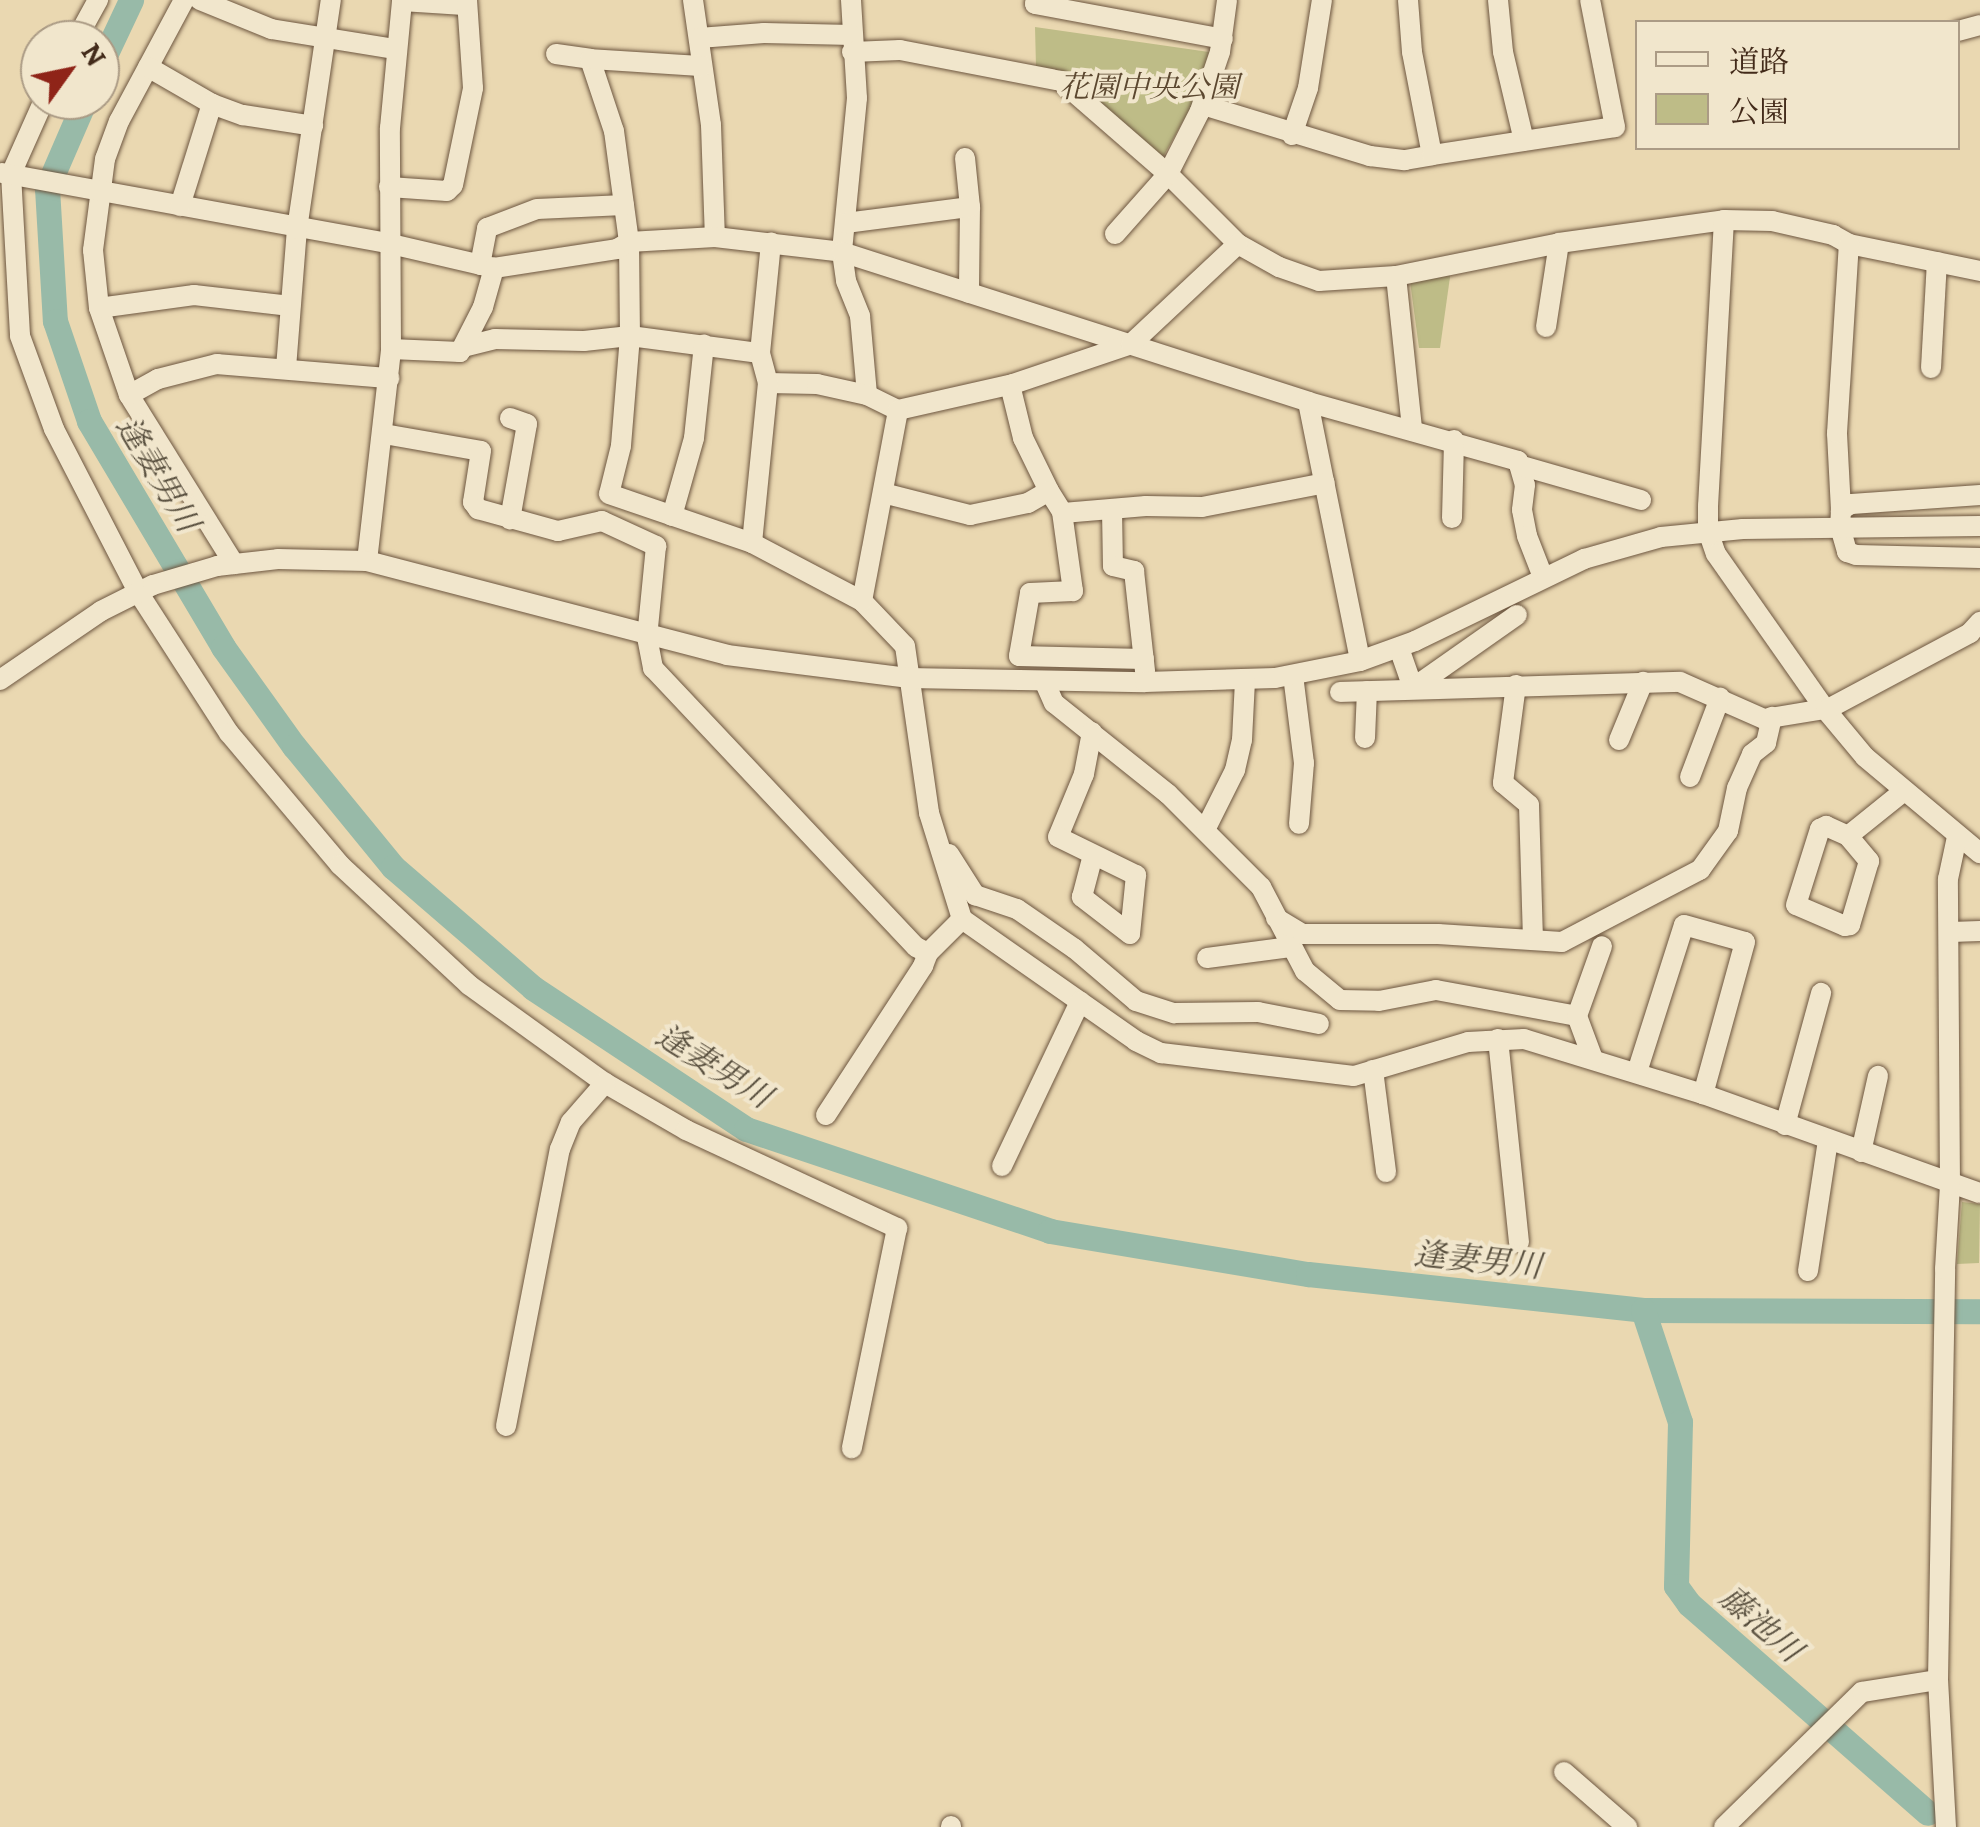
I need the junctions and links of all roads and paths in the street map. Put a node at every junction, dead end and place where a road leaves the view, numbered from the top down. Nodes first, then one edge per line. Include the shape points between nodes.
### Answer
1 (184, 0) edge
2 (200, 0) edge
3 (330, 0) edge
4 (693, 0) edge
5 (851, 0) edge
6 (1036, 0) edge
7 (1228, 0) edge
8 (1322, 0) edge
9 (1408, 0) edge
10 (1498, 0) edge
11 (1590, 0) edge
12 (402, 1) edge
13 (465, 3) edge
14 (325, 38) junction
15 (699, 38) junction
16 (1223, 39) junction
17 (852, 44) junction
18 (395, 49) junction
19 (556, 54) dead end
20 (590, 59) junction
21 (702, 66) junction
22 (148, 67) junction
23 (212, 104) junction
24 (1203, 105) junction
25 (35, 120) edge
26 (313, 126) junction
27 (1292, 135) junction
28 (1524, 141) junction
29 (1432, 155) junction
30 (965, 158) dead end
31 (11, 174) edge
32 (1168, 174) junction
33 (389, 187) junction
34 (89, 188) junction
35 (624, 205) junction
36 (180, 206) junction
37 (970, 207) junction
38 (1724, 220) junction
39 (846, 223) junction
40 (297, 229) junction
41 (1115, 234) dead end
42 (715, 237) junction
43 (629, 242) junction
44 (771, 243) junction
45 (391, 244) junction
46 (1238, 244) junction
47 (1559, 244) junction
48 (1849, 244) junction
49 (842, 252) junction
50 (6, 259) edge
51 (1937, 262) junction
52 (487, 266) junction
53 (1980, 271) edge
54 (1396, 276) junction
55 (969, 292) junction
56 (290, 306) junction
57 (100, 308) junction
58 (1546, 327) dead end
59 (630, 336) junction
60 (1131, 344) junction
61 (704, 345) junction
62 (467, 346) junction
63 (391, 350) junction
64 (760, 354) junction
65 (286, 368) junction
66 (1931, 368) dead end
67 (389, 378) junction
68 (768, 383) junction
69 (1010, 385) junction
70 (128, 395) junction
71 (866, 395) junction
72 (1308, 402) junction
73 (898, 410) junction
74 (510, 418) dead end
75 (1412, 429) junction
76 (384, 434) junction
77 (1463, 443) junction
78 (1519, 465) junction
79 (1326, 483) junction
80 (1049, 491) junction
81 (883, 493) junction
82 (609, 494) junction
83 (1980, 495) edge
84 (1640, 500) dead end
85 (1112, 510) junction
86 (1062, 512) junction
87 (672, 516) junction
88 (1452, 518) dead end
89 (1841, 518) junction
90 (510, 519) junction
91 (602, 522) junction
92 (1980, 526) edge
93 (1708, 531) junction
94 (752, 543) junction
95 (1980, 558) edge
96 (367, 561) junction
97 (226, 565) junction
98 (1543, 577) junction
99 (146, 589) junction
100 (862, 602) junction
101 (1516, 615) dead end
102 (1980, 622) edge
103 (648, 636) junction
104 (1398, 648) junction
105 (1144, 659) junction
106 (1360, 661) junction
107 (1293, 675) junction
108 (908, 678) junction
109 (0, 680) edge
110 (1244, 680) junction
111 (1146, 682) junction
112 (1643, 682) junction
113 (1045, 684) junction
114 (1516, 685) junction
115 (1414, 688) junction
116 (1367, 691) junction
117 (1340, 692) dead end
118 (1720, 698) junction
119 (1825, 710) junction
120 (1772, 717) junction
121 (1092, 732) junction
122 (1365, 738) dead end
123 (1619, 740) dead end
124 (1690, 777) dead end
125 (1904, 791) junction
126 (1298, 824) dead end
127 (1206, 828) junction
128 (934, 832) junction
129 (1848, 836) junction
130 (1957, 837) junction
131 (1980, 852) edge
132 (1092, 855) dead end
133 (1276, 918) junction
134 (962, 919) junction
135 (1980, 931) edge
136 (1950, 932) junction
137 (1533, 940) junction
138 (1602, 946) dead end
139 (1290, 947) junction
140 (928, 953) junction
141 (1207, 958) dead end
142 (1821, 993) dead end
143 (1080, 1002) junction
144 (1577, 1016) junction
145 (1319, 1024) dead end
146 (1498, 1039) junction
147 (1593, 1059) junction
148 (1373, 1070) junction
149 (1637, 1072) junction
150 (1878, 1076) dead end
151 (605, 1083) junction
152 (1703, 1094) junction
153 (826, 1115) dead end
154 (1785, 1126) junction
155 (1828, 1140) junction
156 (1860, 1152) junction
157 (1002, 1166) dead end
158 (1386, 1172) dead end
159 (1950, 1185) junction
160 (1980, 1193) edge
161 (1520, 1242) dead end
162 (1808, 1271) dead end
163 (506, 1426) dead end
164 (852, 1448) dead end
165 (1938, 1680) junction
166 (1564, 1772) dead end
167 (1627, 1827) edge
168 (1724, 1827) edge
169 (1946, 1827) edge

1 - 22 street
2 - 14 street via 240,20
3 - 14 street
4 - 15 street
5 - 17 street
6 - 16 street
7 - 16 street
8 - 27 street via 1308,88
9 - 29 street
10 - 28 street
11 - 28 street via 1615,127
12 - 13 street
12 - 18 street
13 - 33 street via 473,88 453,185
14 - 18 street
14 - 26 street
15 - 17 street via 764,33
15 - 21 street
16 - 24 street
17 - 32 street via 1061,80
17 - 39 street via 856,115
18 - 33 street
19 - 20 street
20 - 21 street
20 - 35 street via 614,131
21 - 42 street
22 - 23 street
22 - 34 street
23 - 26 street
23 - 36 street
24 - 27 street
24 - 32 street
25 - 31 street
26 - 40 street
27 - 29 street via 1370,156
28 - 29 street
30 - 37 street
31 - 34 street
31 - 50 street
32 - 41 street
32 - 46 street
33 - 45 street
34 - 36 street
34 - 57 street
35 - 43 street
35 - 52 street via 537,209 487,228
36 - 40 street
37 - 39 street
37 - 55 street
38 - 47 street
38 - 48 street via 1772,221
38 - 93 street
39 - 49 street
40 - 45 street
40 - 56 street
42 - 43 street
42 - 44 street
43 - 52 street
43 - 59 street
44 - 49 street
44 - 64 street
45 - 52 street
45 - 63 street
46 - 54 street via 1320,280
46 - 60 street
47 - 54 street
47 - 58 street
48 - 51 street
48 - 89 street via 1836,433
49 - 55 street
49 - 71 street via 860,316
50 - 99 street via 20,336 44,404
51 - 53 street
51 - 66 street
52 - 62 street
54 - 75 street
55 - 60 street
56 - 57 street via 194,295
56 - 65 street
57 - 70 street
59 - 61 street
59 - 62 street
59 - 82 street via 621,446
60 - 69 street
60 - 72 street
61 - 64 street
61 - 87 street via 694,438
62 - 63 street via 460,352
63 - 67 street
64 - 68 street
65 - 67 street
65 - 70 street via 216,364 158,379
67 - 76 street
68 - 71 street
68 - 94 street
69 - 73 street
69 - 80 street via 1022,438
70 - 97 street
71 - 73 street
72 - 75 street
72 - 79 street
73 - 81 street
74 - 90 street via 527,424
75 - 77 street
76 - 90 street via 481,451 474,507
76 - 96 street
77 - 78 street
77 - 88 street
78 - 84 street
78 - 98 street via 1527,536
79 - 85 street via 1202,507
79 - 106 street
80 - 81 street via 1028,503 970,514
80 - 86 street
81 - 100 street
82 - 87 street
82 - 91 street
83 - 89 street via 1870,500
85 - 86 street
85 - 105 street via 1114,566 1134,570
86 - 105 street via 1072,592 1030,593 1018,656
87 - 94 street
89 - 92 street
89 - 93 street
89 - 95 street via 1847,552 1856,555
90 - 91 street via 558,531
91 - 103 street via 656,546
93 - 98 street via 1625,546
93 - 119 street via 1722,569
94 - 100 street
96 - 97 street
96 - 103 street
97 - 99 street
98 - 104 street
99 - 109 street via 100,611
99 - 151 street via 229,732 340,866 469,985
100 - 108 street via 905,646
101 - 115 street
102 - 119 street
103 - 108 street via 727,655
103 - 140 street via 652,668 680,701
104 - 106 street
104 - 115 street
105 - 111 street
106 - 107 street
107 - 110 street
107 - 126 street via 1304,763
108 - 113 street
108 - 128 street
110 - 111 street
110 - 127 street via 1242,740
111 - 113 street
112 - 114 street
112 - 118 street via 1688,683
112 - 123 street
113 - 121 street via 1054,703
114 - 115 street via 1419,693
114 - 137 street via 1503,783 1528,805
115 - 116 street
116 - 117 street
116 - 122 street
118 - 120 street
118 - 124 street
119 - 120 street
119 - 125 street
120 - 137 street via 1766,743 1752,754 1737,788 1728,831 1700,870 1562,942
121 - 127 street
121 - 132 street via 1084,774 1058,837
125 - 129 street
125 - 130 street
127 - 133 street via 1261,886
128 - 134 street
128 - 145 street via 975,894 1017,909 1136,1002 1174,1013 1258,1012
129 - 129 street via 1820,829 1796,905 1845,926 1869,862
130 - 131 street
130 - 136 street via 1948,879
133 - 137 street via 1303,934
133 - 139 street
134 - 140 street
134 - 143 street
135 - 136 street
136 - 159 street
138 - 144 street
139 - 141 street
139 - 144 street via 1305,971 1340,1000 1379,1001 1436,990
140 - 153 street
142 - 154 street
143 - 148 street via 1161,1053 1354,1076
143 - 157 street
144 - 147 street
146 - 147 street via 1524,1039
146 - 148 street
146 - 161 street
147 - 149 street
148 - 158 street
149 - 152 street
149 - 152 street via 1684,925 1745,942
150 - 156 street
151 - 163 street via 572,1122 560,1149
151 - 164 street via 686,1130 897,1228
152 - 154 street
154 - 155 street
155 - 156 street
155 - 162 street
156 - 159 street
159 - 160 street
159 - 165 street
165 - 168 street via 1862,1692
165 - 169 street
166 - 167 street

